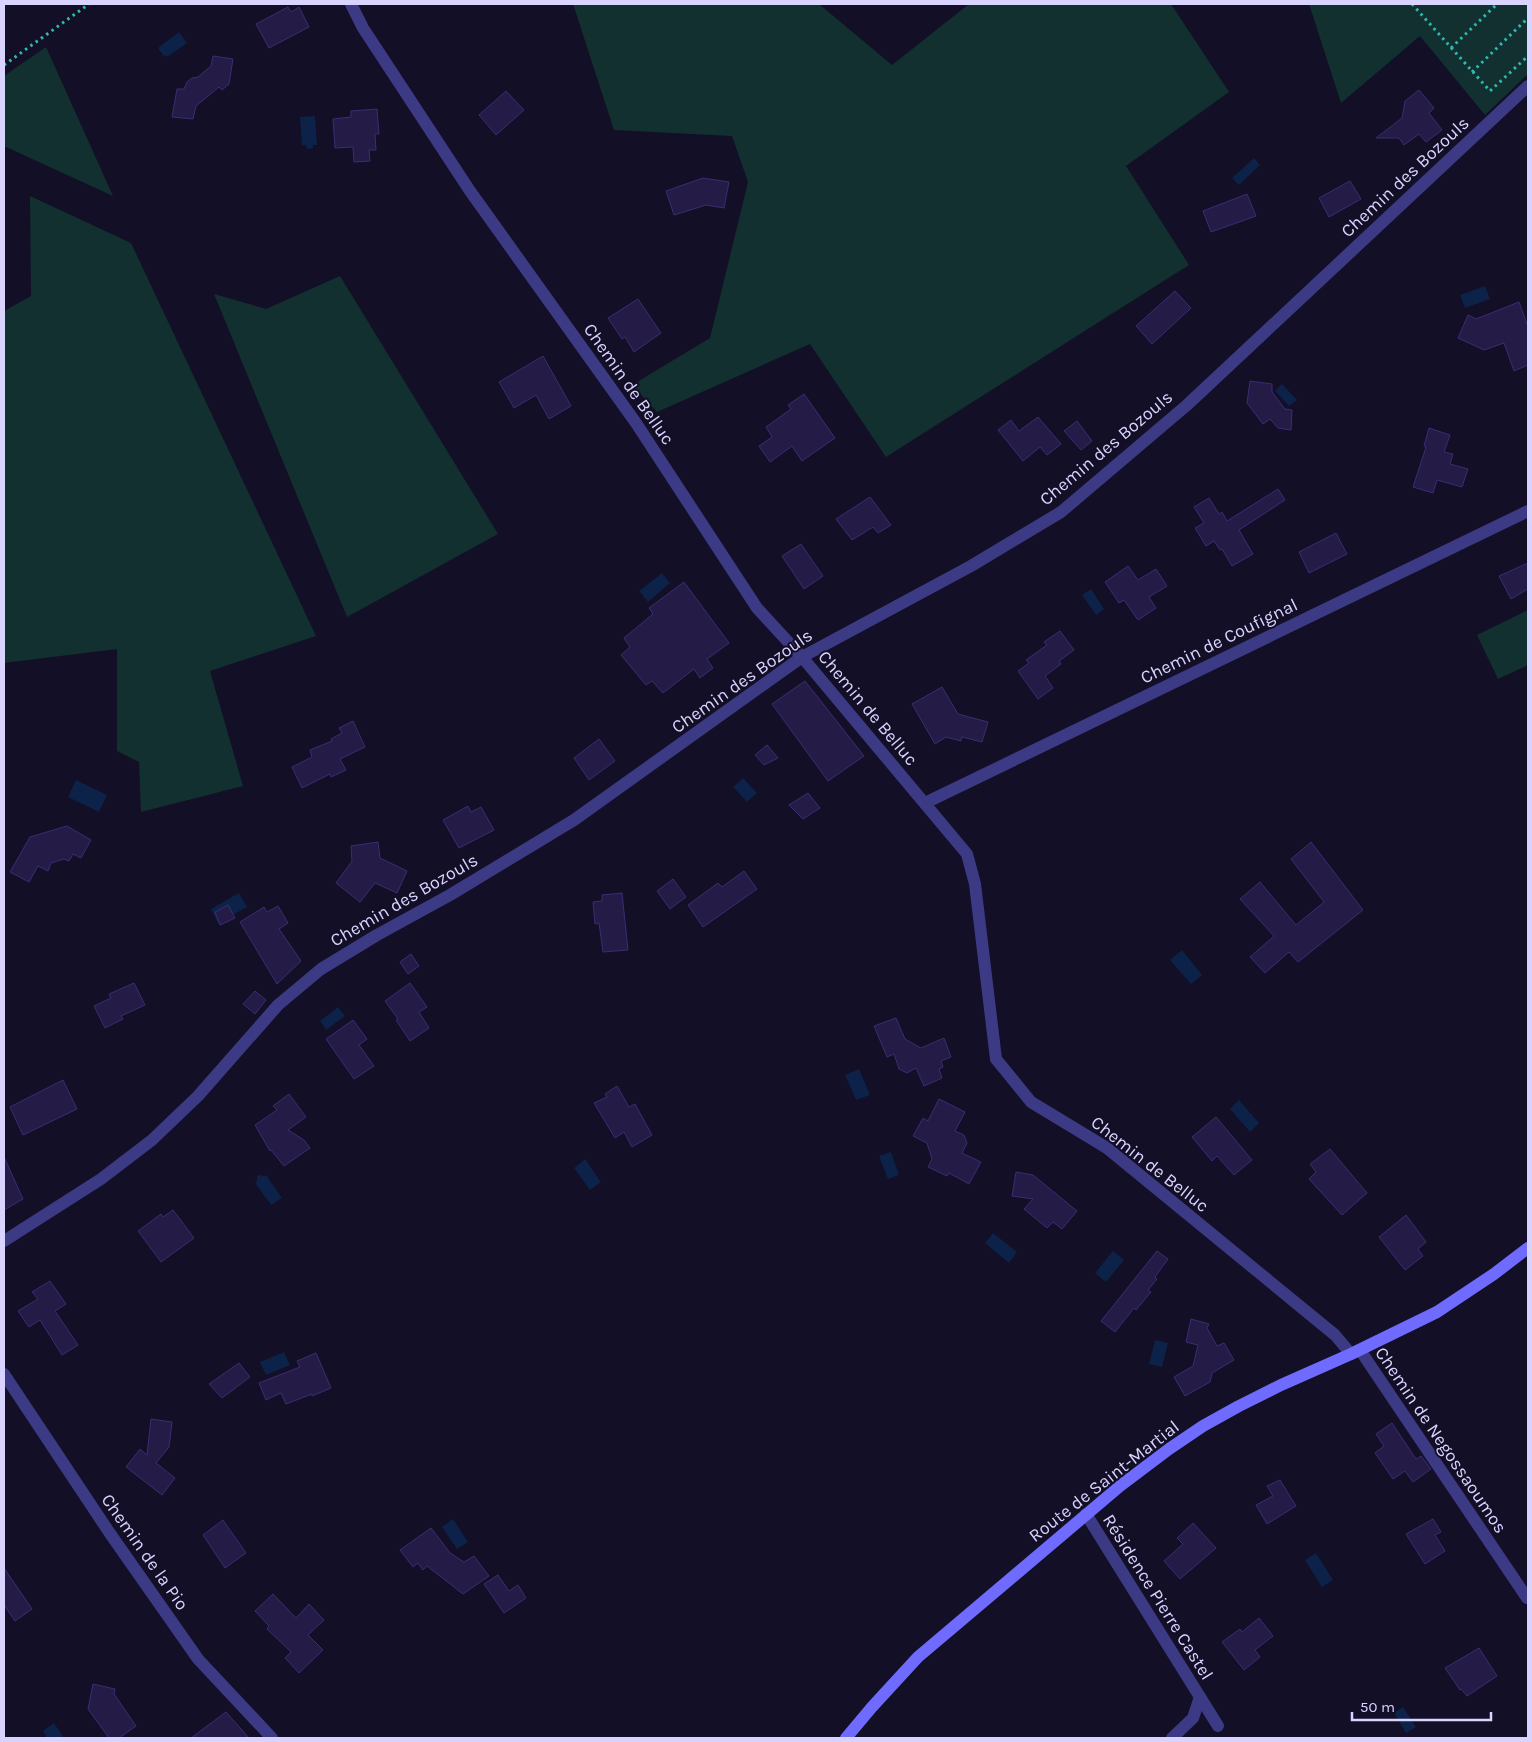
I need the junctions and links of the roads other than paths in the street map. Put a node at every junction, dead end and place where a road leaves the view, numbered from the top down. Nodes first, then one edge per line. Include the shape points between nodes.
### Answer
1 (351, 4) edge
2 (1528, 86) edge
3 (1528, 511) edge
4 (802, 657) junction
5 (925, 803) junction
6 (4, 1242) edge
7 (1528, 1248) edge
8 (1356, 1352) junction
9 (4, 1374) edge
10 (1086, 1514) junction
11 (1527, 1598) dead end
12 (1200, 1698) junction
13 (1218, 1726) dead end
14 (272, 1738) edge
15 (846, 1738) edge
16 (1172, 1738) edge

1 - 4 street, Chemin de Belluc via 363,28 470,191 636,423 757,608
2 - 4 street, Chemin des Bozouls via 1186,405 1061,512 971,566
3 - 5 street, Chemin de Coufignal
4 - 5 street, Chemin de Belluc
4 - 6 street, Chemin des Bozouls via 574,820 321,969 278,1005 198,1096 152,1140 101,1179
5 - 8 street, Chemin de Belluc via 967,854 975,884 996,1058 1031,1102 1107,1148
7 - 8 main road, Route de Saint-Martial via 1437,1312
8 - 10 main road, Route de Saint-Martial via 1281,1385 1203,1426
8 - 11 street, Chemin de Negossaoumos
9 - 14 street, Chemin de la Pio via 198,1659
10 - 12 street, Résidence Pierre Castel
10 - 15 main road, Route de Saint-Martial via 918,1657
12 - 13 street, Résidence Pierre Castel
12 - 16 street, Résidence Pierre Castel via 1193,1718

